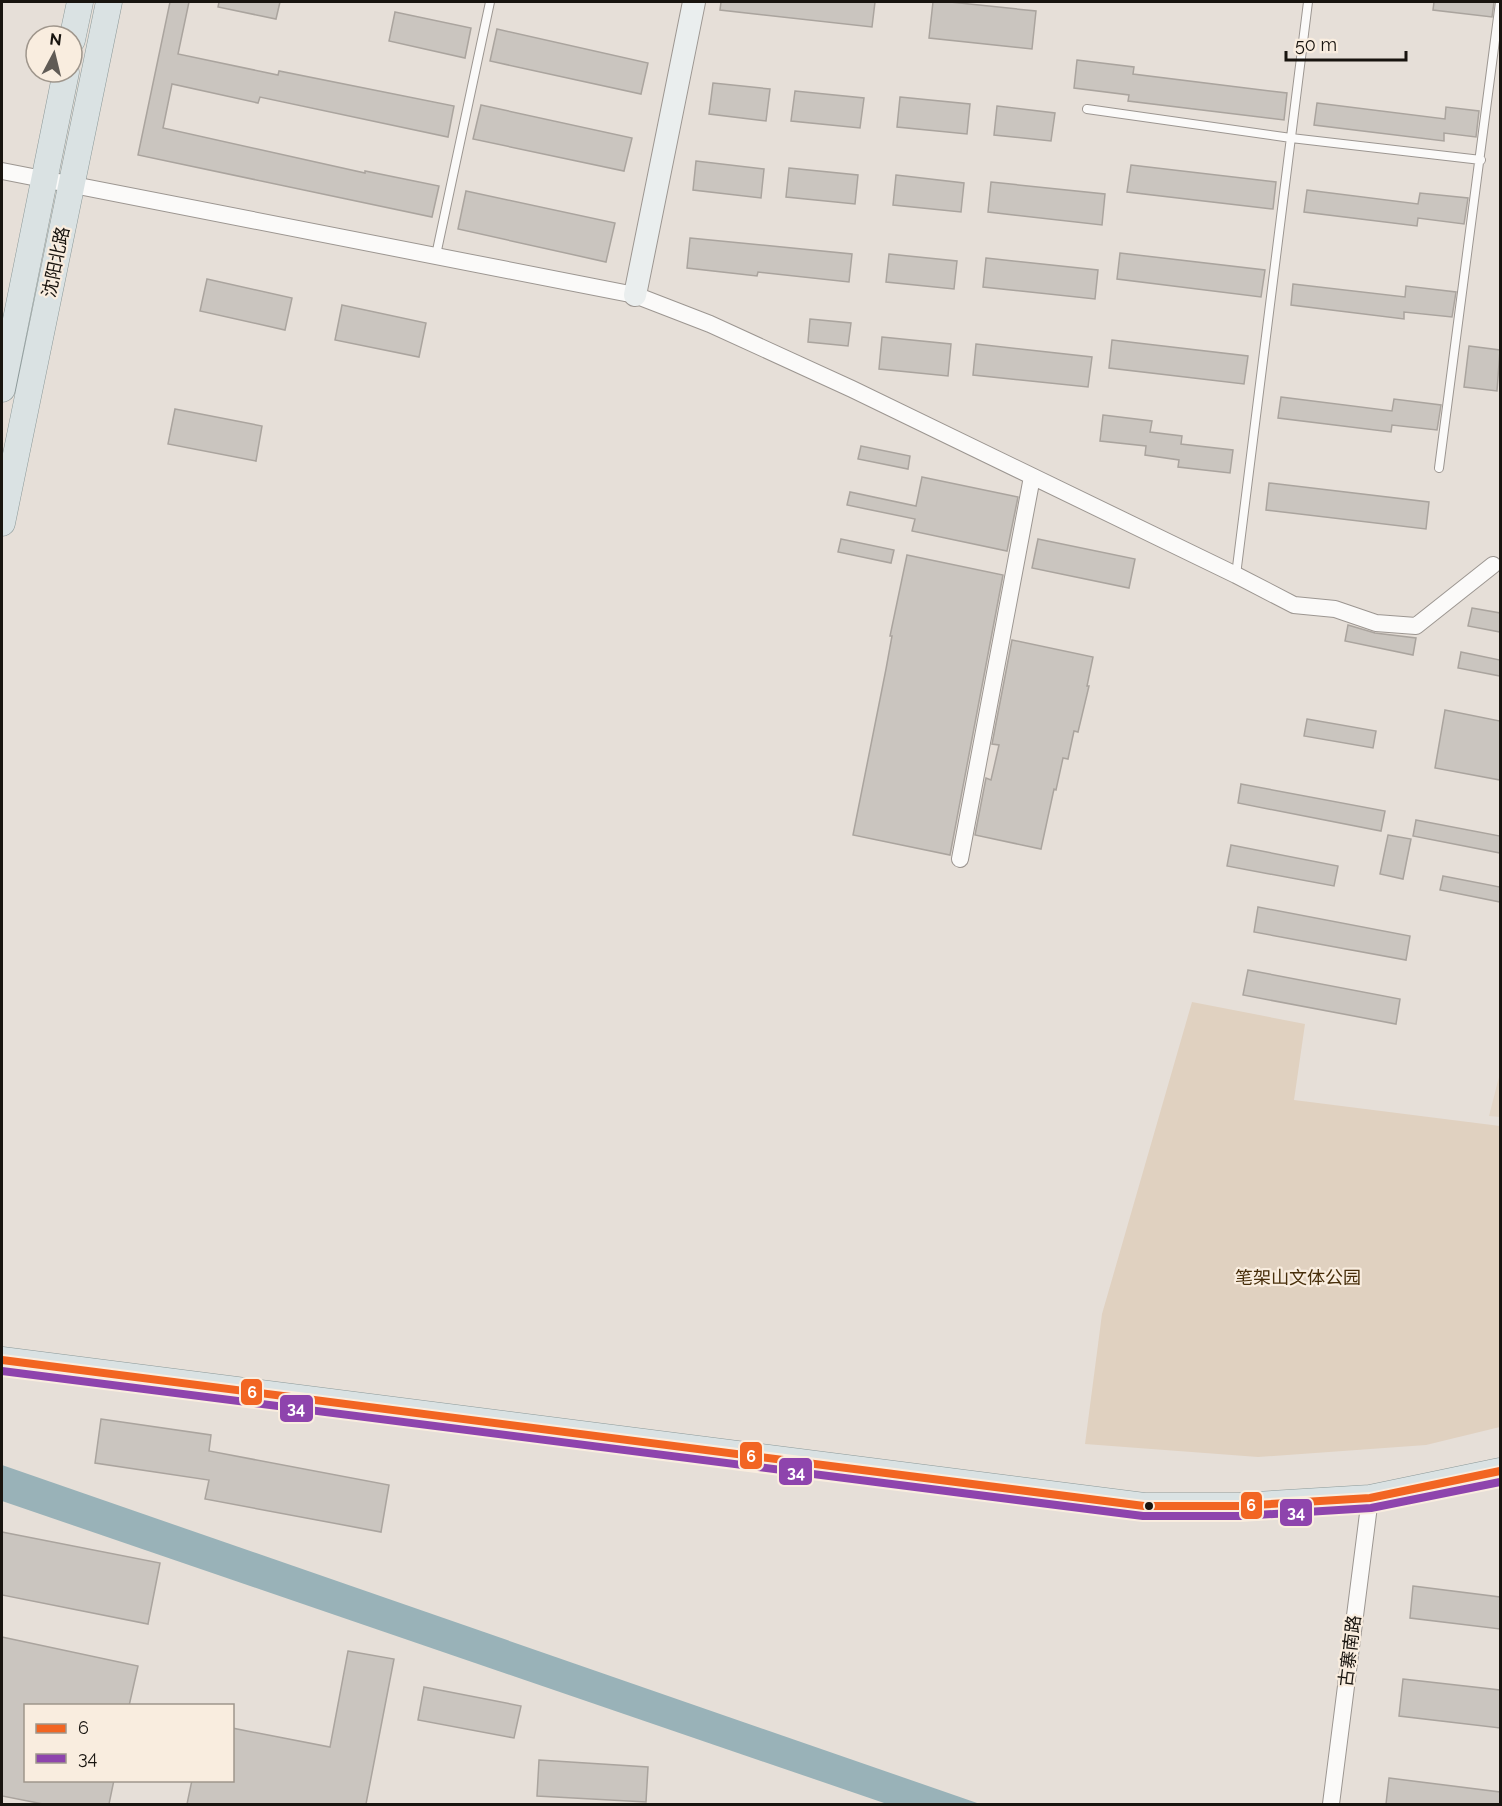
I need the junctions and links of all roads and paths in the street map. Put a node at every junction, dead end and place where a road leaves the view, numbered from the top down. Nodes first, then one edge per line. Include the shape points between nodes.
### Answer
1 (80, 2) edge
2 (109, 2) edge
3 (490, 2) edge
4 (694, 2) edge
5 (1308, 2) edge
6 (1500, 2) edge
7 (75, 24) edge
8 (64, 84) edge
9 (1087, 109) dead end
10 (1291, 138) junction
11 (1480, 160) junction
12 (2, 171) edge
13 (44, 178) junction
14 (72, 184) junction
15 (436, 255) junction
16 (635, 295) junction
17 (2, 389) edge
18 (1439, 468) dead end
19 (1032, 477) junction
20 (2, 523) edge
21 (1493, 565) dead end
22 (1236, 574) junction
23 (960, 858) dead end
24 (2, 1360) edge
25 (1500, 1472) edge
26 (1370, 1498) junction
27 (1331, 1804) edge

1 - 7 main road
2 - 14 main road, 沈阳北路
3 - 15 lane
4 - 16 street
5 - 10 lane
6 - 11 lane
8 - 13 main road, 沈阳北路
9 - 10 lane
10 - 11 lane
10 - 22 lane
11 - 18 lane
12 - 13 street
13 - 14 street
13 - 17 main road, 沈阳北路
14 - 15 street
14 - 20 main road, 沈阳北路
15 - 16 street
16 - 19 street via 741,338
19 - 22 street
19 - 23 street
21 - 22 street via 1416,626 1376,623 1335,609 1294,605
24 - 26 main road via 1144,1506 1239,1506
25 - 26 main road
26 - 27 street, 古寨南路

